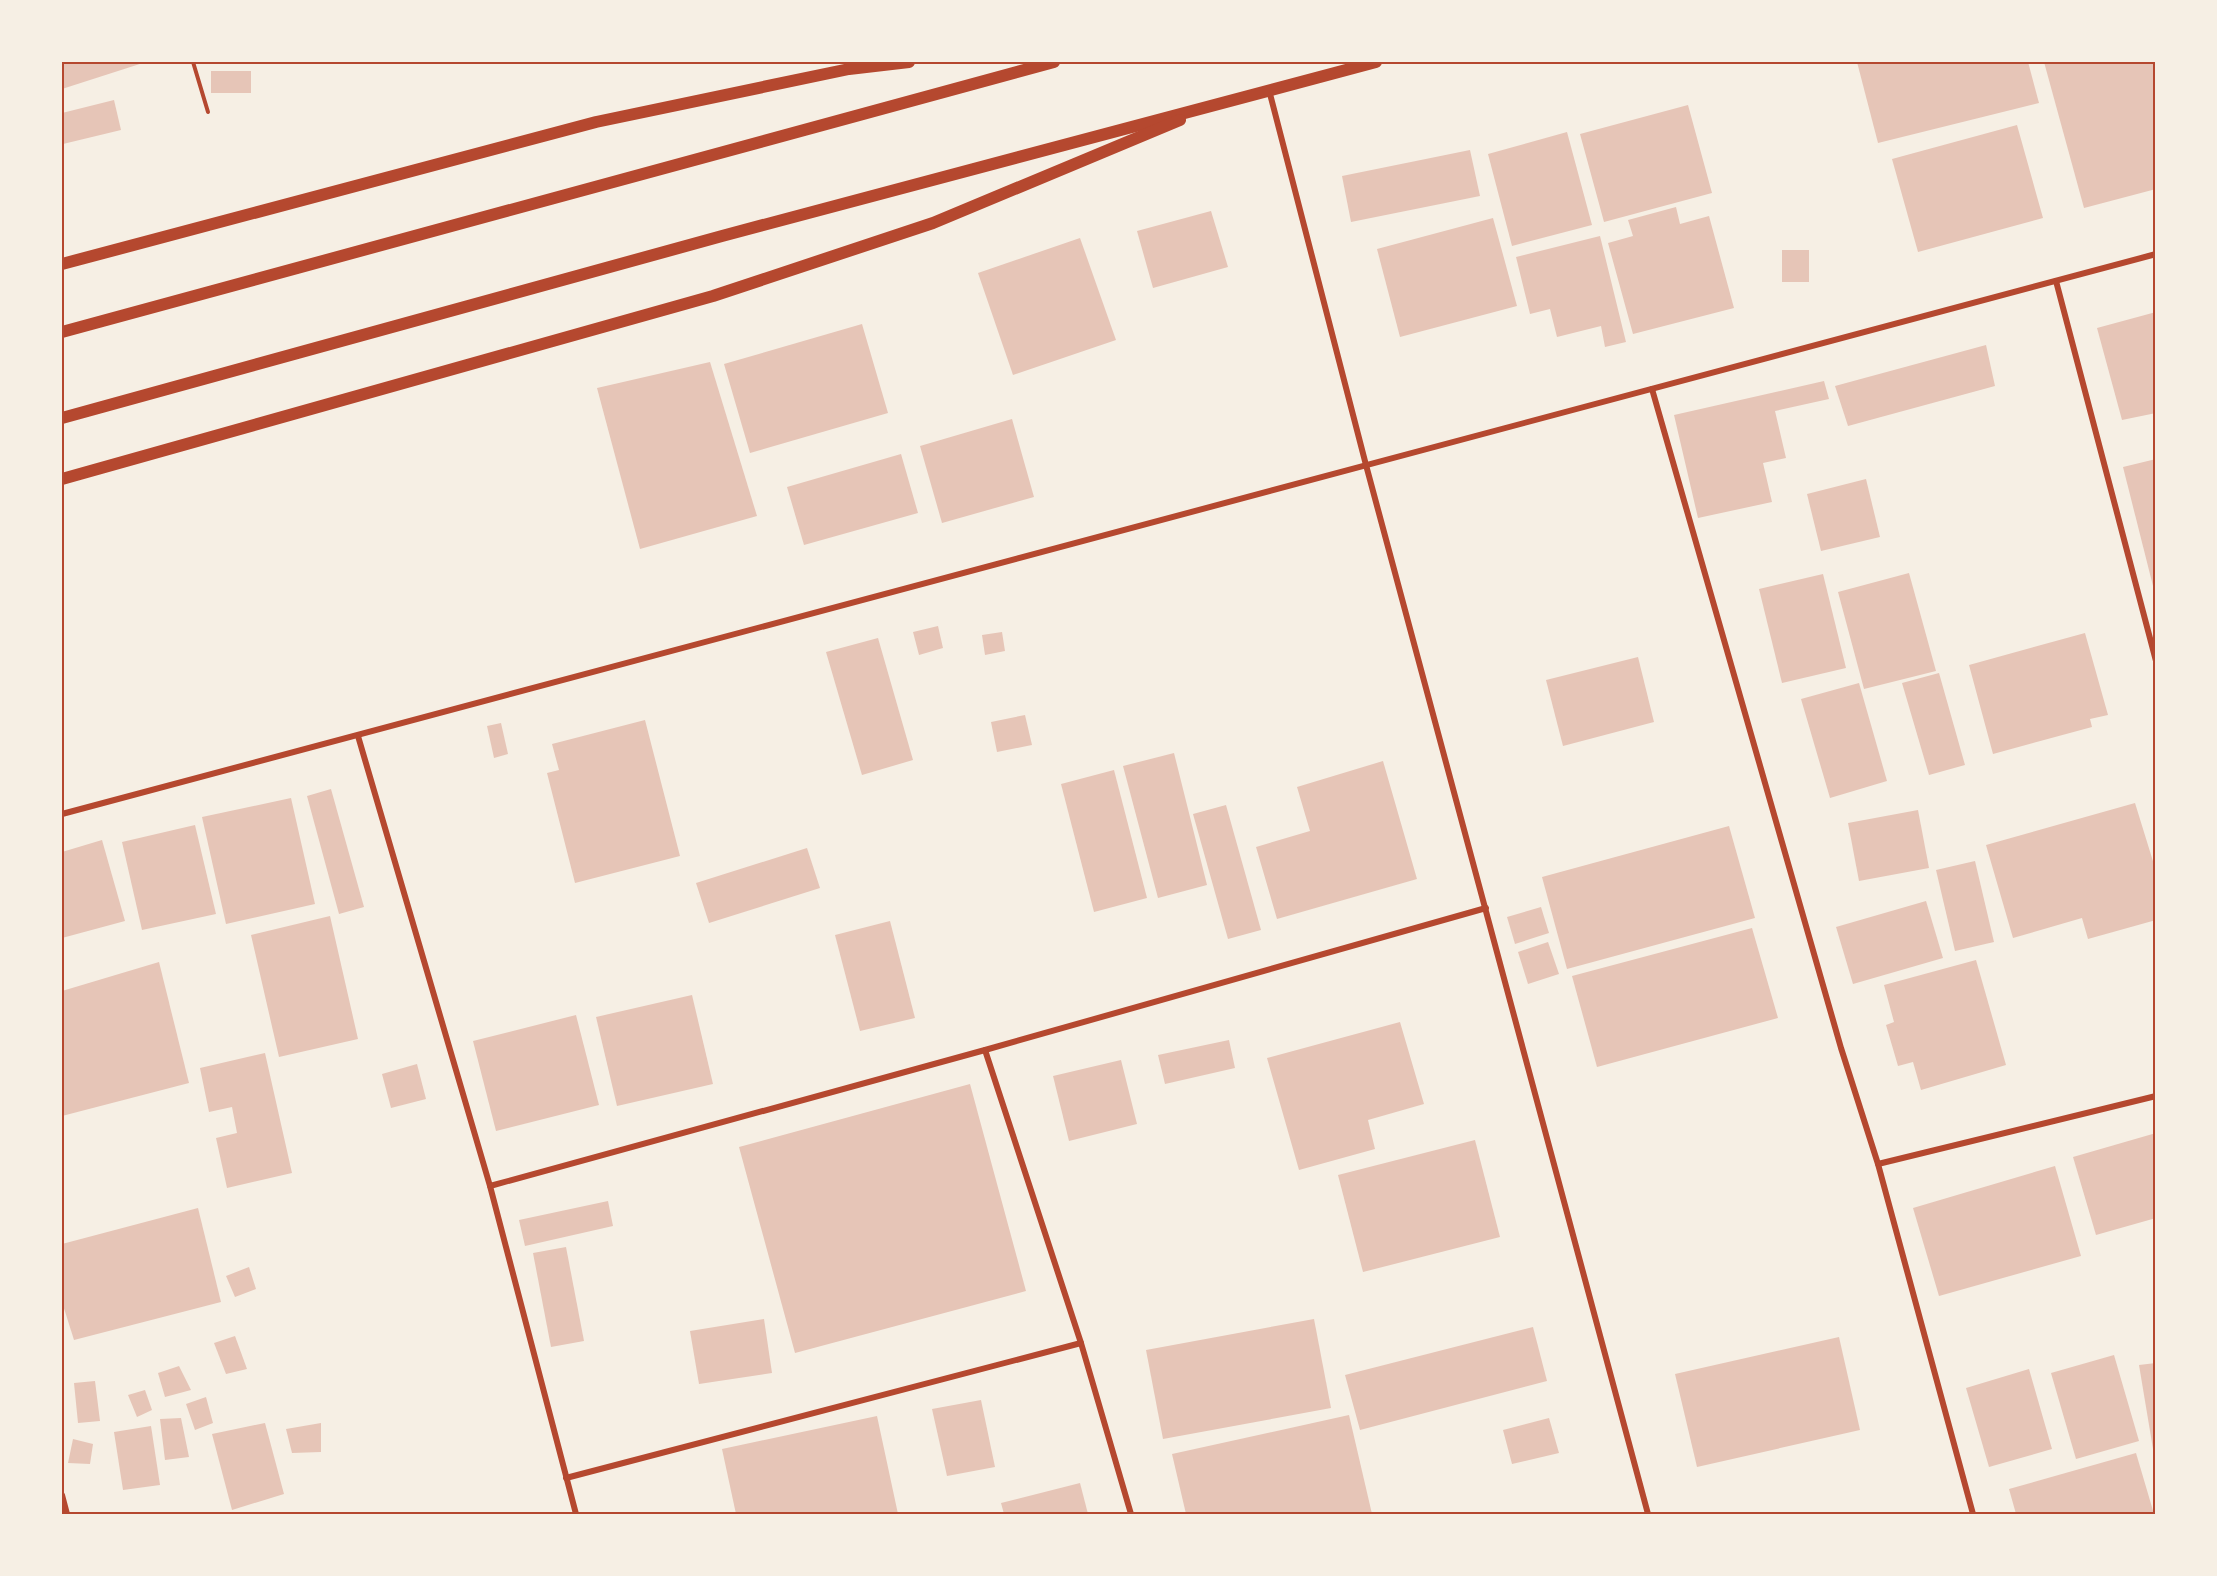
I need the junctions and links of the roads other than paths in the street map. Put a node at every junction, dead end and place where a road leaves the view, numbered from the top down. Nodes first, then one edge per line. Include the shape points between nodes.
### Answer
1 (909, 62) edge
2 (1054, 62) edge
3 (1376, 62) edge
4 (1269, 89) junction
5 (2156, 254) edge
6 (62, 264) edge
7 (2056, 281) junction
8 (62, 332) edge
9 (1652, 388) junction
10 (62, 418) edge
11 (1366, 465) junction
12 (62, 479) edge
13 (2156, 660) edge
14 (358, 736) junction
15 (62, 814) edge
16 (1486, 908) junction
17 (986, 1050) junction
18 (2156, 1096) edge
19 (1878, 1164) junction
20 (490, 1186) junction
21 (1081, 1343) junction
22 (566, 1478) junction
23 (62, 1495) edge
24 (67, 1515) edge
25 (576, 1515) edge
26 (1131, 1515) edge
27 (1648, 1515) edge
28 (1973, 1515) edge

1 - 6 main road via 849,69 596,122
2 - 8 main road
3 - 4 main road
4 - 10 main road
4 - 11 street
4 - 12 main road via 1190,116 933,223 713,296
5 - 7 street
7 - 9 street
7 - 13 street
9 - 11 street
9 - 19 street via 1841,1048
11 - 14 street
11 - 16 street
14 - 15 street
14 - 20 street
16 - 17 street
16 - 27 street
17 - 20 street
17 - 21 street
18 - 19 street
19 - 28 street
20 - 22 street
21 - 22 street
21 - 26 street
22 - 25 street
23 - 24 street

